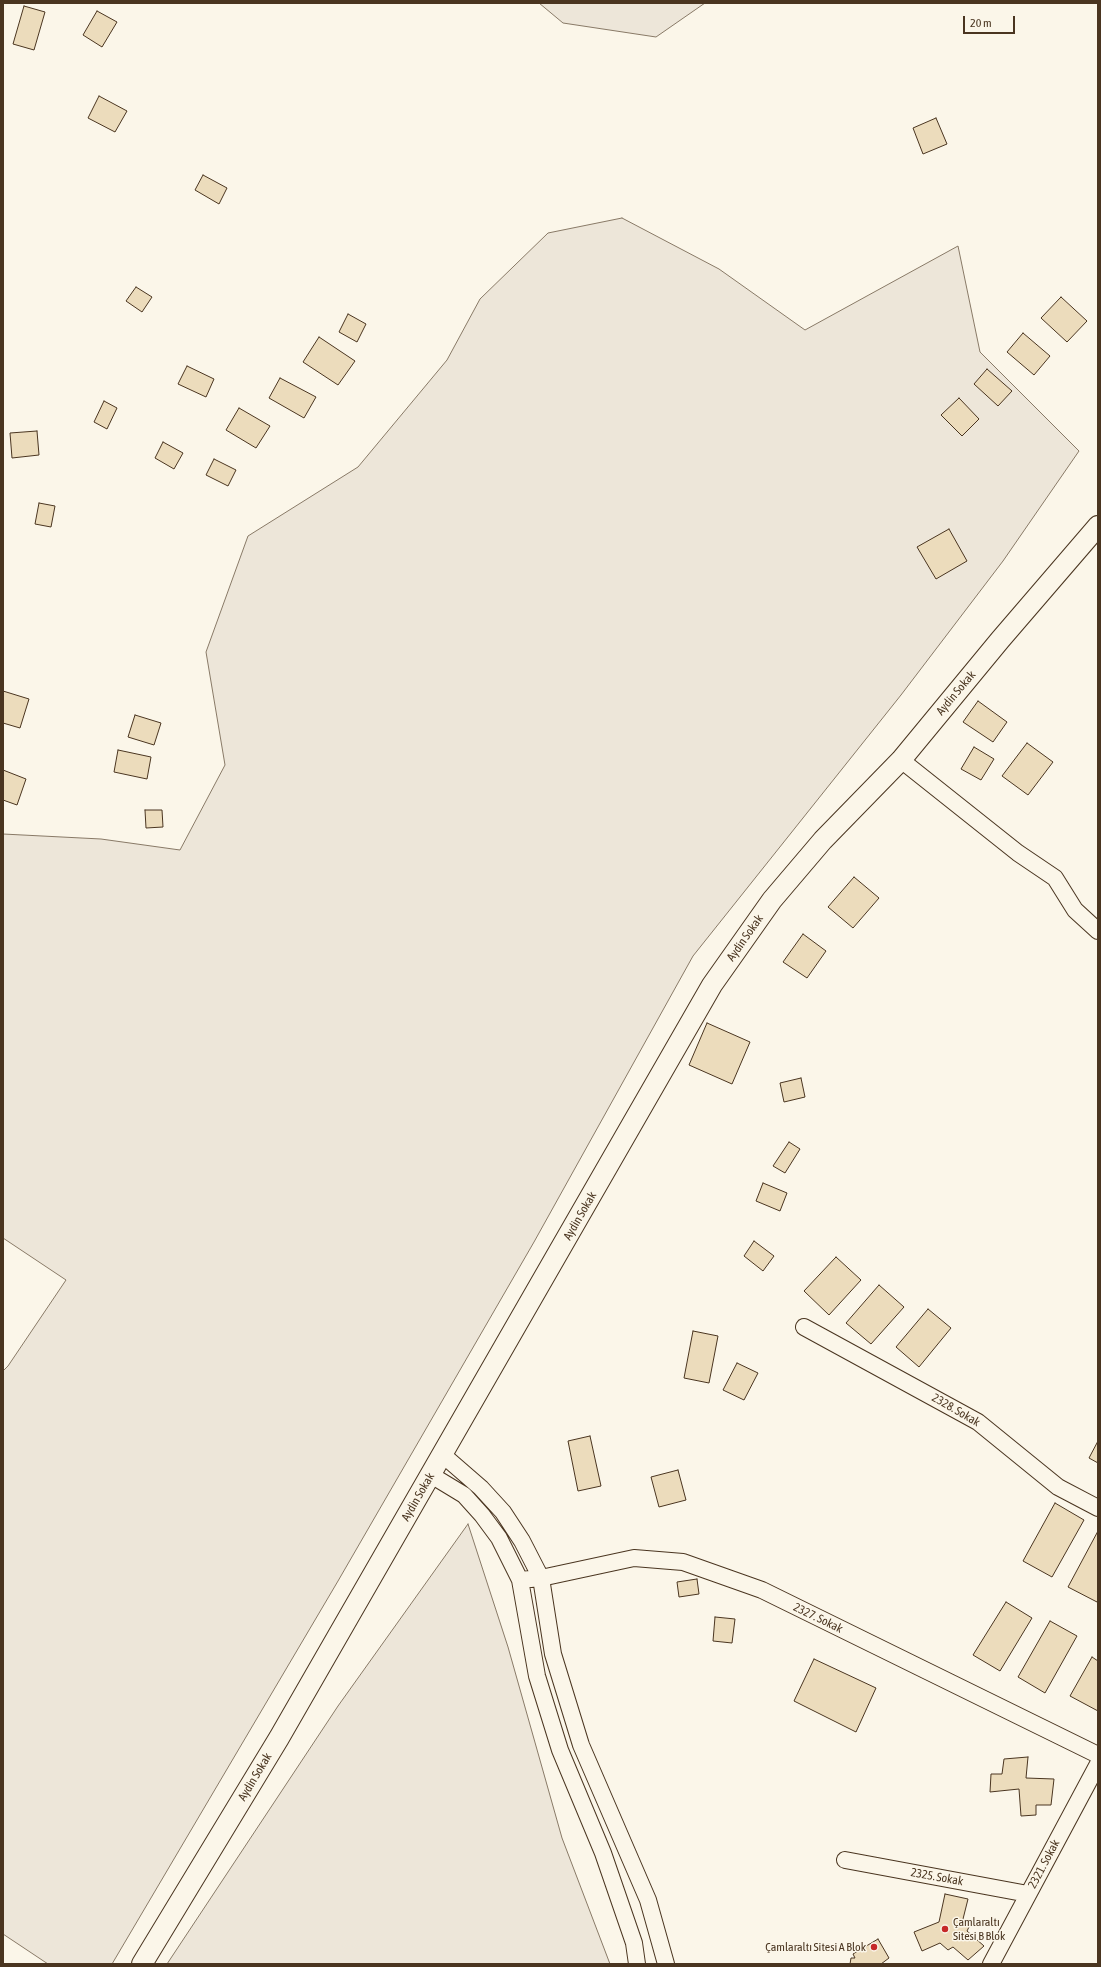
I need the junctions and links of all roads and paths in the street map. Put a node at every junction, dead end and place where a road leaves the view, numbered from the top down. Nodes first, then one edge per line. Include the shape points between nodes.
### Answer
1 (1098, 526) edge
2 (901, 760) junction
3 (1098, 931) edge
4 (804, 1327) dead end
5 (443, 1455) junction
6 (431, 1475) junction
7 (1098, 1508) edge
8 (541, 1578) junction
9 (520, 1580) junction
10 (1098, 1755) edge
11 (1098, 1764) edge
12 (845, 1860) dead end
13 (1028, 1894) junction
14 (142, 1964) edge
15 (637, 1964) edge
16 (666, 1964) edge
17 (991, 1964) edge

1 - 2 street, Aydin Sokak
2 - 3 street via 1018,853 1055,878 1075,910
2 - 5 street, Aydin Sokak via 823,840 772,900 712,985
4 - 7 street, 2328. Sokak via 978,1422 1058,1487
5 - 6 street, Aydin Sokak
5 - 8 street via 481,1488 502,1512 522,1541
6 - 9 street via 464,1495 482,1515 499,1538
6 - 14 street, Aydin Sokak via 279,1738
8 - 9 street, 2327. Sokak
8 - 10 street, 2327. Sokak via 634,1558 683,1562 762,1590
8 - 16 street via 553,1654 581,1745 648,1900
9 - 15 street via 537,1676 560,1750 603,1853 632,1935
11 - 13 street, 2321. Sokak
12 - 13 street, 2325. Sokak
13 - 17 street, 2321. Sokak

